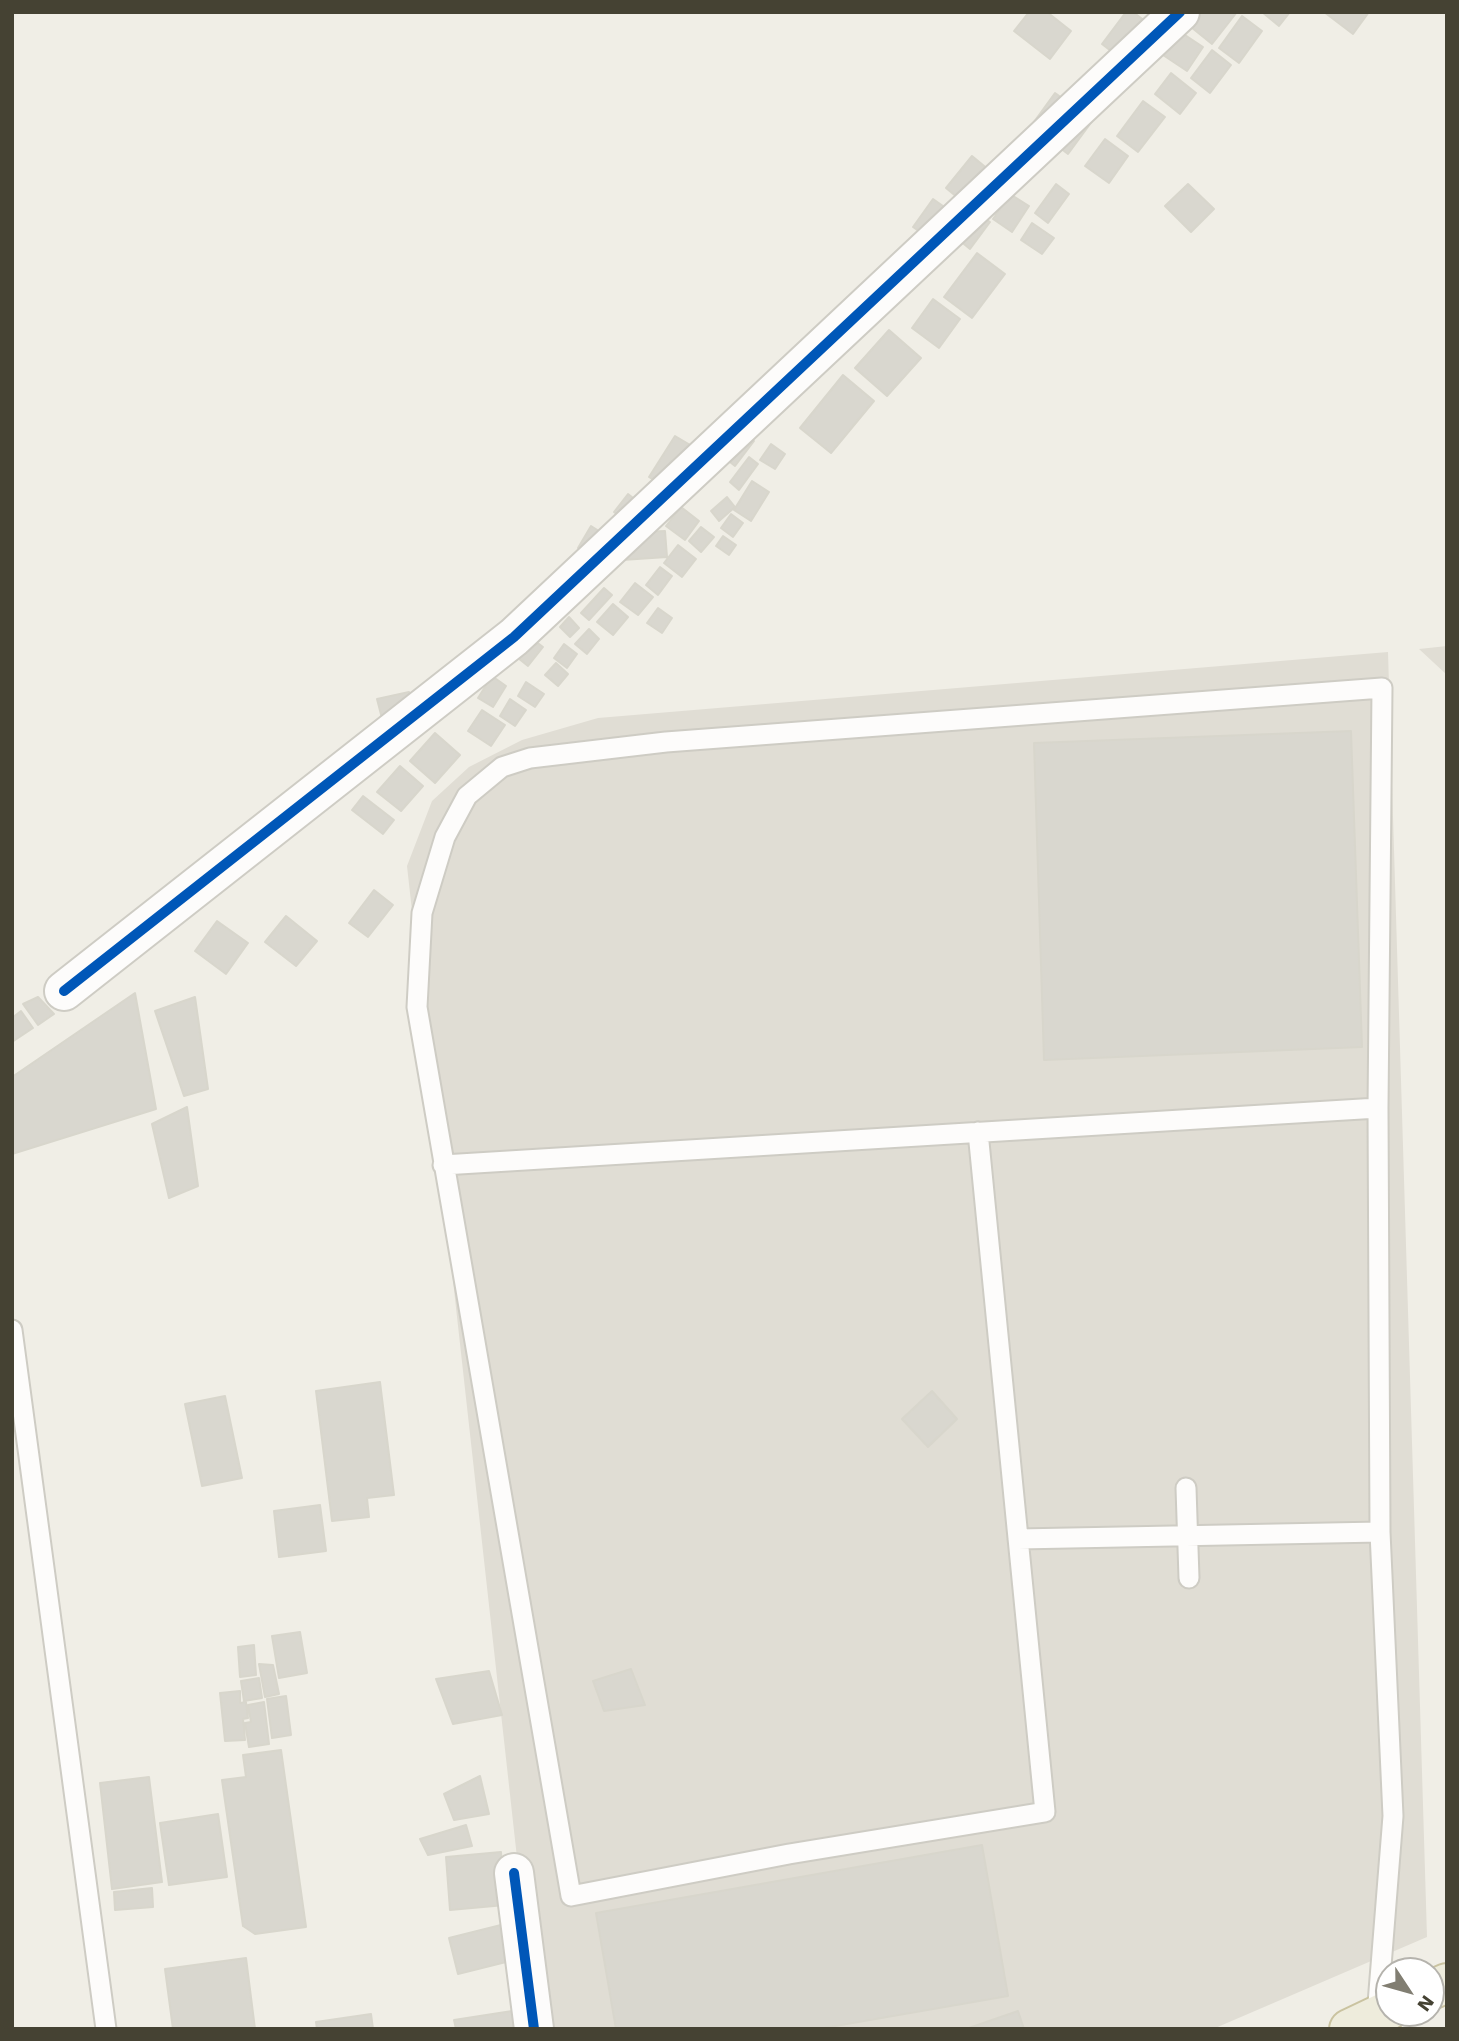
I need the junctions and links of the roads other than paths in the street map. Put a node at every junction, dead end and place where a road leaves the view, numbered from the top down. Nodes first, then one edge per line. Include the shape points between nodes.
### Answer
1 (1180, 12) edge
2 (64, 992) dead end
3 (1378, 1108) junction
4 (978, 1132) junction
5 (443, 1166) junction
6 (12, 1330) edge
7 (1186, 1488) dead end
8 (1380, 1532) junction
9 (1188, 1536) junction
10 (1018, 1539) junction
11 (1189, 1578) dead end
12 (514, 1873) dead end
13 (1371, 2018) edge
14 (106, 2029) edge
15 (534, 2029) edge

1 - 2 street via 514,638
3 - 4 lane
3 - 5 lane via 1382,688 666,742 530,758 502,767 467,796 445,837 422,913 417,1007
3 - 8 lane
4 - 5 lane
4 - 10 lane
5 - 10 lane via 571,1896 1045,1812
6 - 14 lane
7 - 9 lane
8 - 9 lane
8 - 13 lane via 1393,1816
9 - 10 lane
9 - 11 lane
12 - 15 street

